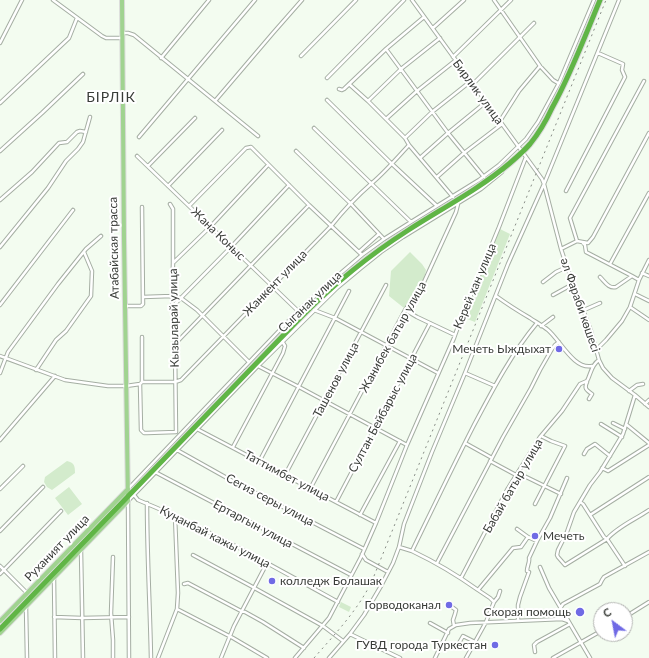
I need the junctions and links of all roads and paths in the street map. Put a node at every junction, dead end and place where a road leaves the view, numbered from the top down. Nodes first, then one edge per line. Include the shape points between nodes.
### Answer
1 (22, 0) edge
2 (53, 0) edge
3 (122, 0) edge
4 (209, 0) edge
5 (255, 0) edge
6 (302, 0) edge
7 (356, 0) edge
8 (404, 0) edge
9 (412, 0) edge
10 (464, 0) edge
11 (494, 0) edge
12 (511, 0) edge
13 (594, 0) edge
14 (599, 0) edge
15 (620, 0) edge
16 (501, 10) junction
17 (424, 17) junction
18 (77, 18) junction
19 (534, 23) dead end
20 (433, 28) junction
21 (122, 35) junction
22 (520, 37) junction
23 (440, 38) junction
24 (0, 43) edge
25 (386, 49) junction
26 (598, 53) junction
27 (301, 56) dead end
28 (453, 56) junction
29 (161, 58) junction
30 (456, 60) junction
31 (540, 66) junction
32 (401, 70) junction
33 (82, 74) dead end
34 (327, 78) dead end
35 (188, 79) junction
36 (644, 81) dead end
37 (472, 82) junction
38 (558, 83) junction
39 (349, 84) junction
40 (339, 89) dead end
41 (417, 91) junction
42 (327, 100) dead end
43 (216, 101) junction
44 (368, 101) junction
45 (486, 102) junction
46 (0, 103) edge
47 (432, 112) junction
48 (90, 117) dead end
49 (195, 118) dead end
50 (386, 119) junction
51 (500, 121) junction
52 (502, 124) junction
53 (314, 128) dead end
54 (222, 130) dead end
55 (86, 132) junction
56 (448, 133) junction
57 (649, 133) edge
58 (258, 136) dead end
59 (139, 137) dead end
60 (405, 138) junction
61 (409, 145) junction
62 (0, 151) edge
63 (521, 151) junction
64 (296, 152) dead end
65 (464, 153) junction
66 (137, 156) dead end
67 (526, 157) junction
68 (420, 158) junction
69 (391, 163) junction
70 (268, 165) junction
71 (148, 166) junction
72 (484, 176) junction
73 (437, 177) junction
74 (371, 184) junction
75 (544, 184) junction
76 (289, 185) junction
77 (168, 186) junction
78 (566, 191) dead end
79 (649, 193) edge
80 (453, 197) junction
81 (0, 200) edge
82 (170, 204) dead end
83 (351, 204) junction
84 (458, 204) junction
85 (309, 205) junction
86 (189, 206) junction
87 (437, 206) junction
88 (142, 207) dead end
89 (73, 210) dead end
90 (411, 222) junction
91 (331, 226) junction
92 (210, 227) junction
93 (379, 234) junction
94 (101, 236) dead end
95 (384, 239) junction
96 (577, 241) junction
97 (583, 242) junction
98 (0, 247) edge
99 (231, 247) junction
100 (561, 249) junction
101 (84, 252) junction
102 (359, 252) junction
103 (362, 255) junction
104 (649, 260) edge
105 (173, 263) junction
106 (610, 264) junction
107 (251, 266) junction
108 (566, 267) junction
109 (642, 273) junction
110 (632, 276) junction
111 (649, 276) edge
112 (600, 277) dead end
113 (639, 280) junction
114 (543, 282) dead end
115 (573, 284) junction
116 (386, 285) dead end
117 (272, 286) junction
118 (349, 291) dead end
119 (635, 294) junction
120 (553, 295) dead end
121 (172, 296) junction
122 (496, 296) junction
123 (143, 297) junction
124 (181, 298) junction
125 (649, 301) edge
126 (600, 303) dead end
127 (0, 305) edge
128 (125, 306) junction
129 (172, 306) junction
130 (630, 307) junction
131 (314, 310) junction
132 (405, 310) junction
133 (584, 310) junction
134 (298, 311) junction
135 (202, 316) junction
136 (554, 317) dead end
137 (335, 318) junction
138 (649, 320) edge
139 (430, 323) junction
140 (537, 323) junction
141 (541, 326) junction
142 (361, 332) junction
143 (455, 335) junction
144 (223, 336) junction
145 (142, 337) dead end
146 (282, 341) junction
147 (559, 342) junction
148 (175, 344) junction
149 (386, 345) junction
150 (596, 351) junction
151 (0, 356) edge
152 (6, 358) junction
153 (412, 359) junction
154 (599, 360) junction
155 (249, 362) junction
156 (258, 366) junction
157 (593, 366) junction
158 (36, 370) junction
159 (0, 373) edge
160 (272, 373) junction
161 (438, 373) junction
162 (465, 373) junction
163 (55, 376) junction
164 (587, 381) junction
165 (175, 382) junction
166 (141, 383) junction
167 (642, 384) dead end
168 (126, 386) junction
169 (299, 386) junction
170 (495, 386) junction
171 (630, 391) junction
172 (635, 395) junction
173 (589, 399) dead end
174 (324, 400) junction
175 (649, 400) edge
176 (645, 404) junction
177 (649, 407) edge
178 (350, 414) junction
179 (613, 423) dead end
180 (601, 424) dead end
181 (626, 425) junction
182 (376, 428) junction
183 (197, 429) junction
184 (625, 430) junction
185 (541, 436) junction
186 (622, 437) junction
187 (0, 440) edge
188 (400, 441) junction
189 (465, 443) junction
190 (649, 444) edge
191 (407, 445) junction
192 (233, 447) junction
193 (176, 450) junction
194 (584, 454) dead end
195 (610, 456) junction
196 (491, 460) junction
197 (259, 462) junction
198 (23, 466) dead end
199 (602, 468) junction
200 (155, 472) junction
201 (517, 474) junction
202 (285, 475) junction
203 (649, 477) edge
204 (567, 478) dead end
205 (544, 486) junction
206 (43, 487) dead end
207 (0, 489) edge
208 (310, 489) junction
209 (561, 494) junction
210 (129, 495) junction
211 (336, 502) junction
212 (580, 502) junction
213 (147, 503) junction
214 (535, 504) dead end
215 (649, 510) edge
216 (61, 511) dead end
217 (360, 515) junction
218 (590, 515) junction
219 (174, 516) junction
220 (376, 523) junction
221 (517, 530) dead end
222 (0, 531) edge
223 (528, 537) junction
224 (607, 539) junction
225 (537, 542) junction
226 (399, 547) junction
227 (81, 549) junction
228 (364, 549) junction
229 (412, 551) junction
230 (649, 552) edge
231 (362, 554) junction
232 (193, 555) dead end
233 (113, 557) dead end
234 (437, 563) junction
235 (267, 564) junction
236 (0, 566) edge
237 (624, 566) junction
238 (540, 567) dead end
239 (4, 570) junction
240 (388, 572) junction
241 (0, 574) edge
242 (351, 575) junction
243 (54, 577) junction
244 (461, 578) junction
245 (184, 584) dead end
246 (254, 588) junction
247 (478, 590) junction
248 (500, 591) dead end
249 (27, 593) junction
250 (338, 602) junction
251 (494, 602) junction
252 (649, 602) edge
253 (26, 607) junction
254 (452, 607) dead end
255 (561, 607) junction
256 (177, 609) junction
257 (241, 611) junction
258 (633, 612) edge
259 (54, 617) junction
260 (112, 617) junction
261 (129, 617) junction
262 (82, 618) junction
263 (0, 621) edge
264 (518, 621) junction
265 (486, 622) junction
266 (430, 623) dead end
267 (569, 623) junction
268 (0, 625) edge
269 (323, 626) junction
270 (454, 626) junction
271 (0, 629) edge
272 (0, 633) edge
273 (448, 633) junction
274 (350, 634) junction
275 (593, 635) edge
276 (229, 636) junction
277 (343, 641) junction
278 (475, 642) junction
279 (581, 642) junction
280 (459, 643) dead end
281 (304, 648) junction
282 (535, 652) dead end
283 (26, 658) edge
284 (55, 658) edge
285 (83, 658) edge
286 (113, 658) edge
287 (129, 658) edge
288 (151, 658) edge
289 (158, 658) edge
290 (221, 658) edge
291 (267, 658) edge
292 (295, 658) edge
293 (329, 658) edge
294 (400, 658) edge
295 (435, 658) edge
296 (466, 658) edge
297 (553, 658) edge
298 (590, 658) edge

1 - 24 street
2 - 18 street
3 - 21 main road, Атабайская трасса
4 - 29 street
5 - 35 street
6 - 43 street
7 - 27 street
8 - 34 street
9 - 17 street, Бирлик улица
10 - 20 street
11 - 16 street
12 - 16 street
13 - 38 street
14 - 63 highway via 557,100 530,144
15 - 26 street
16 - 22 street
16 - 28 street
17 - 20 street, Бирлик улица
17 - 25 street
18 - 21 street via 106,38
18 - 46 street via 69,38
19 - 22 street
20 - 23 street, Бирлик улица
21 - 29 street via 134,35
21 - 128 main road, Атабайская трасса
22 - 31 street
22 - 37 street
23 - 28 street, Бирлик улица
23 - 32 street
25 - 32 street
25 - 39 street
26 - 75 street
26 - 78 street via 623,64 625,76
28 - 30 street, Бирлик улица
29 - 35 street
30 - 37 street, Бирлик улица
30 - 41 street
31 - 38 street
31 - 51 street via 519,91
32 - 41 street
32 - 44 street
33 - 62 street
35 - 43 street
35 - 59 street
36 - 96 street via 570,218
37 - 45 street, Бирлик улица
37 - 47 street
38 - 63 street
39 - 40 street via 343,90
39 - 44 street
41 - 47 street
41 - 50 street
42 - 69 street
43 - 58 street
44 - 50 street
45 - 51 street, Бирлик улица
45 - 56 street
47 - 56 street
47 - 60 street
48 - 55 street
49 - 71 street
50 - 60 street
51 - 52 street, Бирлик улица
52 - 63 street, Бирлик улица
52 - 65 street
53 - 74 street
54 - 77 street
55 - 81 street via 77,132 66,142 59,143 32,172
55 - 98 street via 78,149
56 - 65 street
56 - 68 street
57 - 97 street via 593,237 588,243
60 - 61 street
61 - 68 street
61 - 69 street, Жанкент улица
63 - 67 street, Бирлик улица
63 - 72 street, Сыганак улица
63 - 84 street via 497,177
63 - 210 highway via 496,175 387,244 333,286
64 - 83 street
65 - 72 street
65 - 73 street
66 - 71 street, Жана Коныс
67 - 75 street, Бирлик улица
67 - 143 street, Керей хан улица
68 - 73 street
69 - 74 street, Жанкент улица
69 - 87 street
70 - 76 street
70 - 86 street via 251,147 247,147
70 - 92 street
71 - 77 street, Жана Коныс
72 - 80 street, Сыганак улица
73 - 80 street
74 - 83 street, Жанкент улица
74 - 90 street
75 - 100 street, әл Фараби көшесі
75 - 122 street
76 - 85 street
76 - 99 street
77 - 86 street, Жана Коныс
79 - 106 street
80 - 87 street, Сыганак улица
82 - 105 street, Кызыларай улица via 173,209
83 - 91 street, Жанкент улица
83 - 93 street
84 - 131 street via 381,252
84 - 132 street, Жанибек батыр улица via 424,285
85 - 91 street
85 - 107 street
86 - 92 street, Жана Коныс
87 - 90 street, Сыганак улица
88 - 123 street
89 - 127 street
90 - 95 street, Сыганак улица
91 - 102 street
91 - 117 street, Жанкент улица
92 - 99 street, Жана Коныс
92 - 105 street
93 - 95 street
93 - 102 street
94 - 101 street
95 - 103 street, Сыганак улица
96 - 97 street
96 - 100 street
97 - 106 street via 586,252
99 - 107 street, Жана Коныс
99 - 124 street
100 - 108 street, әл Фараби көшесі
101 - 152 street
101 - 158 street via 92,271 92,296 66,331 56,340
102 - 103 street
103 - 134 street, Сыганак улица
104 - 109 street
105 - 121 street, Кызыларай улица
106 - 110 street
107 - 117 street, Жана Коныс
107 - 135 street
108 - 114 street
108 - 115 street, әл Фараби көшесі
109 - 111 street
109 - 113 street
110 - 112 street via 614,288
110 - 113 street
113 - 119 street
115 - 120 street
115 - 133 street, әл Фараби көшесі
116 - 142 street, Ташенов улица
117 - 134 street, Жана Коныс
117 - 144 street, Жанкент улица
118 - 137 street
119 - 125 street
119 - 130 street
121 - 123 street
121 - 124 street
121 - 129 street, Кызыларай улица
122 - 140 street
122 - 162 street
123 - 128 street via 141,306
124 - 129 street
124 - 135 street
126 - 133 street
128 - 168 main road, Атабайская трасса
129 - 148 street, Кызыларай улица
130 - 138 street
130 - 150 street via 622,321
131 - 137 street
131 - 146 street
132 - 139 street
132 - 149 street, Жанибек батыр улица
133 - 150 street, әл Фараби көшесі
134 - 155 street, Сыганак улица
135 - 144 street
135 - 148 street
136 - 141 street
137 - 142 street
137 - 169 street
139 - 143 street
139 - 153 street, Султан Бейбарыс улица
140 - 141 street
140 - 170 street via 525,337
141 - 147 street
142 - 149 street
142 - 174 street, Ташенов улица
143 - 161 street, Керей хан улица
144 - 155 street
144 - 165 street, Жанкент улица via 181,380
145 - 166 street
146 - 156 street
146 - 160 street via 285,349
147 - 157 street via 574,360 585,366
147 - 196 street via 547,357
148 - 165 street, Кызыларай улица
149 - 153 street
149 - 178 street, Жанибек батыр улица
150 - 154 street, әл Фараби көшесі
151 - 152 street
152 - 158 street
152 - 159 street
153 - 161 street
153 - 182 street, Султан Бейбарыс улица
154 - 157 street, Бабай батыр улица
154 - 171 street, әл Фараби көшесі via 612,378
155 - 210 street, Сыганак улица
156 - 160 street
156 - 183 street
157 - 164 street, Бабай батыр улица
158 - 163 street
160 - 169 street
160 - 192 street
161 - 191 street, Керей хан улица
162 - 170 street
162 - 226 street via 404,524
163 - 168 street via 65,380
163 - 187 street
164 - 173 street via 586,389 592,394
164 - 185 street, Бабай батыр улица via 580,384
165 - 166 street
165 - 166 street, Кызыларай улица via 176,432 147,433 141,430
166 - 168 street
167 - 171 street
168 - 210 main road, Атабайская трасса
169 - 174 street
169 - 197 street
170 - 189 street
171 - 172 street, әл Фараби көшесі
172 - 176 street, әл Фараби көшесі
172 - 181 street
174 - 178 street
174 - 202 street, Ташенов улица
175 - 176 street
176 - 177 street, әл Фараби көшесі
178 - 182 street
178 - 208 street, Жанибек батыр улица
179 - 184 street
180 - 186 street
181 - 184 street
181 - 190 street
182 - 188 street
182 - 211 street, Султан Бейбарыс улица
183 - 192 street, Таттимбет улица
183 - 193 street
184 - 186 street
185 - 201 street, Бабай батыр улица
185 - 205 street via 565,446
186 - 195 street
188 - 191 street
188 - 217 street
189 - 196 street
189 - 229 street
190 - 199 street via 608,471
191 - 220 street, Керей хан улица
192 - 197 street, Таттимбет улица
193 - 200 street
193 - 228 street, Сегиз серы улица
194 - 195 street via 595,444
195 - 199 street
196 - 201 street
196 - 234 street
197 - 202 street, Таттимбет улица
198 - 207 street
199 - 212 street
200 - 210 street
200 - 242 street, Ертаргын улица
201 - 205 street
201 - 244 street, Бабай батыр улица
202 - 208 street, Таттимбет улица
203 - 218 street
204 - 209 street
205 - 209 street
205 - 214 street
206 - 222 street
208 - 211 street, Таттимбет улица
209 - 225 street
210 - 213 street, Кунанбай кажы улица
210 - 227 main road, Руханият улица
210 - 249 main road, Руханият улица
210 - 261 street
210 - 268 highway
210 - 271 highway
211 - 217 street, Таттимбет улица
212 - 218 street
212 - 224 street via 558,550 558,557 565,565
213 - 219 street, Кунанбай кажы улица
213 - 288 street
215 - 224 street
216 - 239 street
217 - 220 street, Таттимбет улица
218 - 224 street
219 - 235 street, Кунанбай кажы улица
219 - 256 street
220 - 228 street, Керей хан улица
221 - 223 street
223 - 225 street
223 - 247 street via 521,547 513,548
224 - 237 street
225 - 264 street via 529,558 529,574 520,596
226 - 229 street
226 - 240 street
227 - 243 main road, Руханият улица
227 - 262 street
228 - 231 street, Керей хан улица
229 - 234 street
230 - 237 street
231 - 240 street via 366,560
231 - 242 street, Керей хан улица
232 - 246 street
233 - 260 street
234 - 244 street
235 - 246 street
235 - 250 street, Кунанбай кажы улица
236 - 239 street
237 - 255 street
238 - 255 street
239 - 241 street
239 - 249 street
240 - 274 street via 364,615
242 - 250 street, Керей хан улица
243 - 253 main road, Руханият улица
243 - 259 street
244 - 247 street
245 - 257 street via 188,583
246 - 257 street
246 - 269 street
247 - 251 street
248 - 251 street
249 - 263 main road, Руханият улица
250 - 269 street, Керей хан улица
251 - 265 street
252 - 258 street
253 - 272 main road, Руханият улица
253 - 283 street
254 - 270 street via 456,610
255 - 267 street
256 - 276 street
256 - 289 street
257 - 276 street
257 - 281 street
259 - 262 street
259 - 284 street
260 - 261 street
260 - 262 street
260 - 286 street
261 - 287 street
262 - 285 street
264 - 265 street
264 - 267 street via 562,619
265 - 270 street
265 - 278 street
266 - 273 street
267 - 279 street
267 - 282 street via 537,642 534,645
269 - 277 street
269 - 281 street, Керей хан улица
270 - 273 street
273 - 295 street
274 - 277 street
274 - 294 street
275 - 279 street
276 - 290 street
276 - 291 street
277 - 293 street
278 - 280 street via 463,636
278 - 296 street
279 - 297 street
279 - 298 street
281 - 292 street, Керей хан улица

